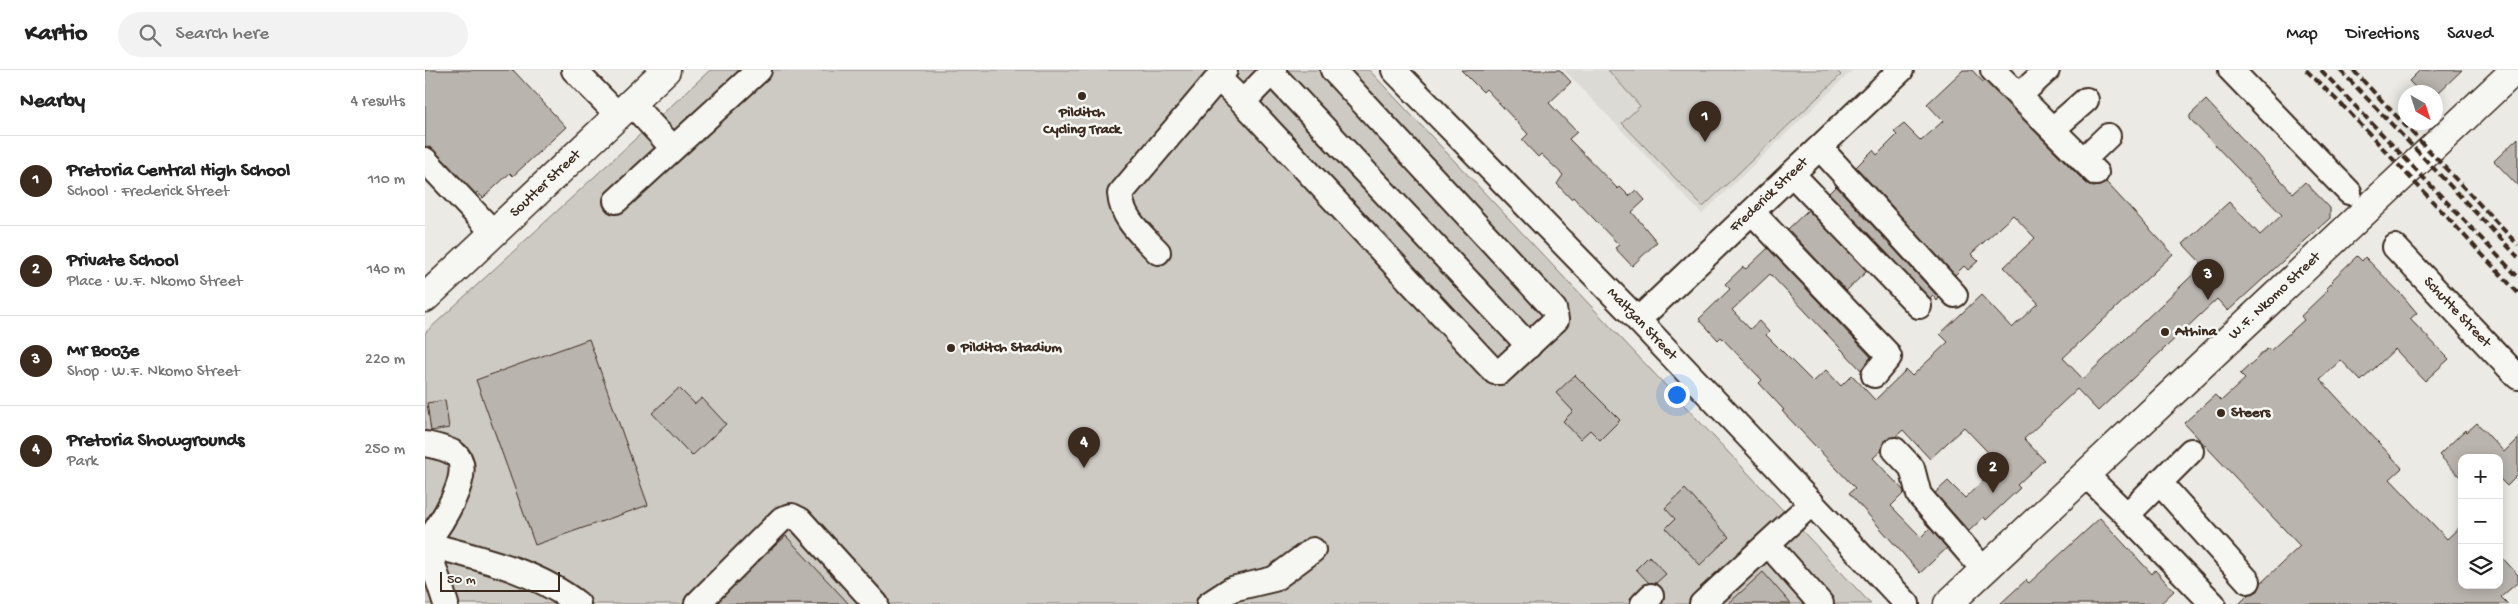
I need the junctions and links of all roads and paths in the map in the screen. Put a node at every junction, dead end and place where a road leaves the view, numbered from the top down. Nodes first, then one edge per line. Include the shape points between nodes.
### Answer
1 (574, 70) edge
2 (665, 70) edge
3 (759, 70) edge
4 (1333, 70) edge
5 (1394, 70) edge
6 (1901, 70) edge
7 (1993, 70) edge
8 (2047, 70) edge
9 (2231, 70) edge
10 (2515, 70) edge
11 (1273, 71) edge
12 (1221, 74) edge
13 (2019, 96) junction
14 (2086, 100) dead end
15 (1243, 102) junction
16 (625, 109) junction
17 (2053, 129) junction
18 (2108, 136) dead end
19 (673, 148) junction
20 (1819, 148) junction
21 (425, 160) edge
22 (1793, 174) junction
23 (2349, 192) dead end
24 (616, 202) dead end
25 (1752, 212) junction
26 (494, 233) junction
27 (2395, 247) dead end
28 (1158, 252) dead end
29 (1955, 295) dead end
30 (425, 298) edge
31 (1919, 306) dead end
32 (1638, 320) junction
33 (1529, 346) junction
34 (1874, 375) dead end
35 (2518, 378) edge
36 (425, 444) edge
37 (1895, 450) dead end
38 (2191, 451) dead end
39 (2085, 474) junction
40 (2159, 482) junction
41 (1812, 503) junction
42 (2127, 514) junction
43 (425, 543) edge
44 (1767, 544) junction
45 (1313, 550) dead end
46 (1984, 570) junction
47 (2248, 582) dead end
48 (446, 604) edge
49 (578, 604) edge
50 (697, 604) edge
51 (876, 604) edge
52 (1209, 604) edge
53 (1702, 604) edge
54 (1821, 604) edge
55 (1907, 604) edge
56 (1948, 604) edge
57 (2213, 604) edge

1 - 16 street
2 - 16 main road, Soutter Street
3 - 19 street
4 - 33 street via 1554,309 1556,320
5 - 32 street, Maltzan Street
6 - 20 street, Frederick Street
7 - 13 street
8 - 13 street
9 - 23 street
10 - 39 main road, W.F. Nkomo Street
11 - 15 street
11 - 33 street
12 - 15 street
12 - 28 street via 1121,194 1121,207 1127,220
13 - 17 street
14 - 17 street
15 - 33 street via 1495,372 1500,372
16 - 19 street
16 - 26 main road, Soutter Street
17 - 18 street via 2090,166
19 - 24 street
20 - 22 street, Frederick Street
20 - 29 street
21 - 26 street
22 - 25 street, Frederick Street
22 - 31 street
25 - 32 street, Frederick Street
25 - 34 street via 1887,353 1887,361
26 - 30 main road, Soutter Street
27 - 35 street, Schutte Street
32 - 41 street, Maltzan Street
36 - 43 street via 455,454 462,462 462,476 448,509
37 - 46 street via 1912,468 1919,495
38 - 40 street
39 - 42 street
39 - 46 main road, W.F. Nkomo Street
40 - 42 street
40 - 47 street
41 - 44 street
41 - 55 street, Maltzan Street
42 - 57 street
43 - 48 street
43 - 49 street via 509,568 553,588
44 - 53 street
44 - 54 street
45 - 52 street via 1275,579 1232,589
46 - 56 main road, W.F. Nkomo Street
50 - 51 street via 782,518 792,516 800,520

